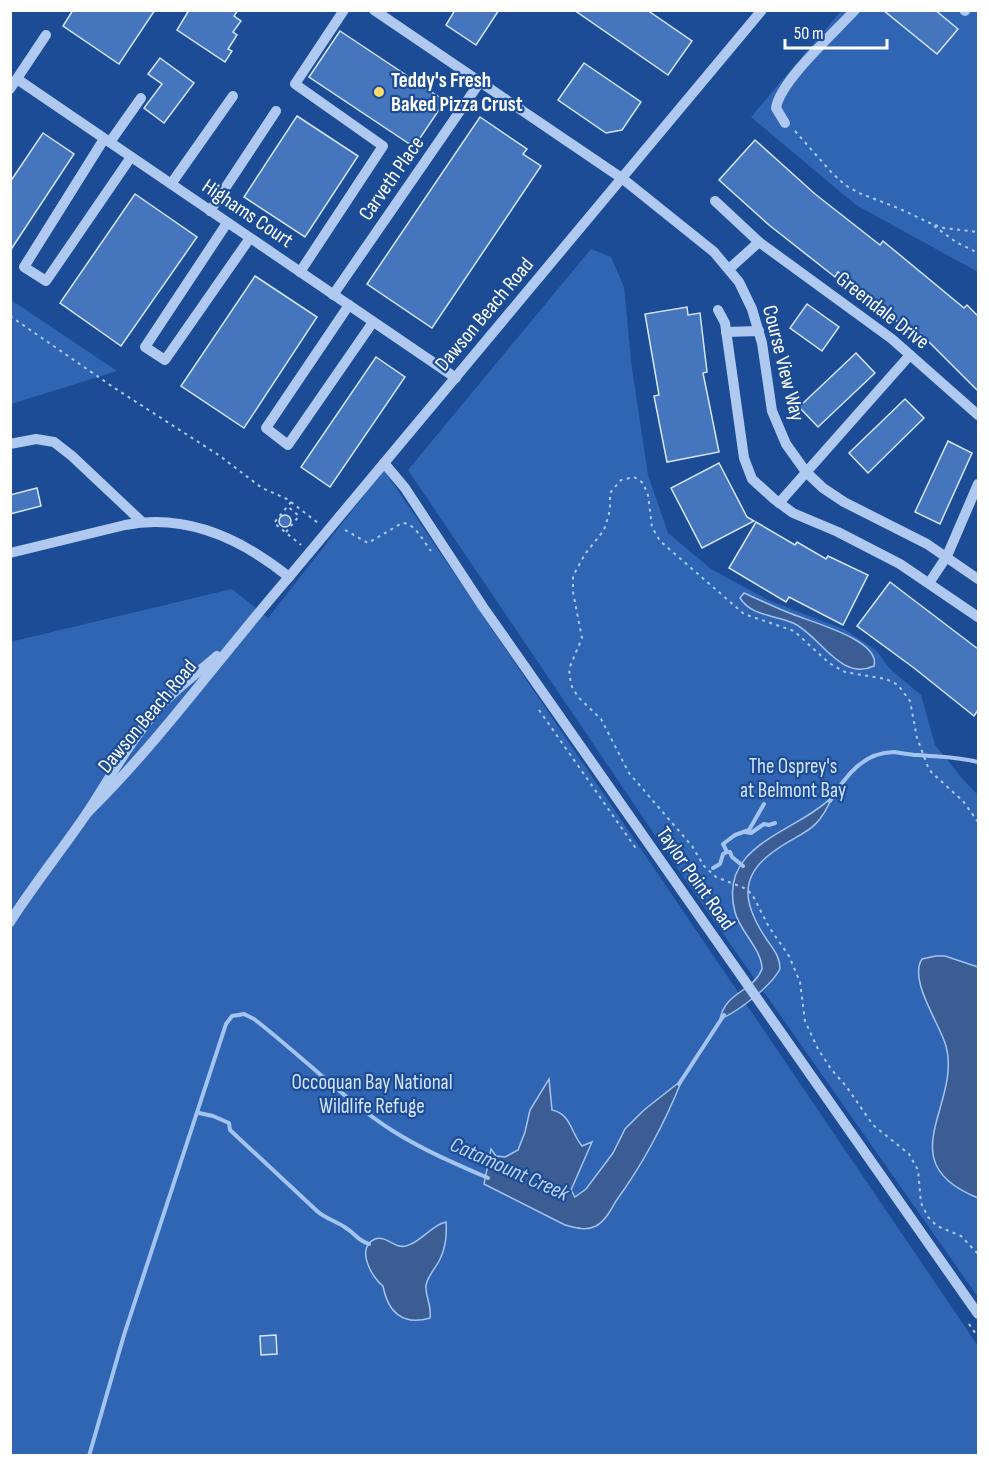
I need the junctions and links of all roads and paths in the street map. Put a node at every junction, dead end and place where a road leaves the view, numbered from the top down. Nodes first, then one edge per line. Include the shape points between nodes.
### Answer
1 (344, 10) edge
2 (374, 10) edge
3 (762, 10) edge
4 (855, 10) edge
5 (46, 35) dead end
6 (17, 79) junction
7 (480, 82) junction
8 (10, 89) edge
9 (233, 96) dead end
10 (141, 98) dead end
11 (276, 111) dead end
12 (785, 123) joint
13 (107, 140) junction
14 (131, 157) junction
15 (622, 178) junction
16 (171, 184) junction
17 (715, 201) dead end
18 (210, 211) junction
19 (227, 223) junction
20 (932, 224) junction
21 (978, 232) edge
22 (250, 238) junction
23 (759, 242) junction
24 (978, 253) edge
25 (729, 269) junction
26 (300, 272) junction
27 (333, 295) junction
28 (349, 305) junction
29 (718, 310) dead end
30 (10, 316) edge
31 (373, 322) junction
32 (759, 331) junction
33 (726, 332) junction
34 (910, 355) junction
35 (456, 378) junction
36 (978, 415) edge
37 (10, 444) edge
38 (384, 463) junction
39 (806, 472) junction
40 (978, 484) edge
41 (291, 502) junction
42 (779, 503) junction
43 (287, 506) junction
44 (142, 522) junction
45 (319, 524) dead end
46 (338, 526) dead end
47 (285, 532) junction
48 (310, 552) junction
49 (10, 553) edge
50 (946, 556) junction
51 (434, 557) dead end
52 (289, 577) junction
53 (978, 579) edge
54 (929, 583) junction
55 (978, 617) edge
56 (234, 640) junction
57 (534, 702) dead end
58 (87, 813) junction
59 (978, 822) edge
60 (638, 851) dead end
61 (10, 922) edge
62 (978, 1254) edge
63 (978, 1314) edge

1 - 26 street via 295,84 383,146
2 - 7 street, Course View Way
3 - 15 street, Dawson Beach Road
4 - 12 street via 781,94 776,108
5 - 6 street
6 - 8 street
6 - 13 street, Highams Court
7 - 15 street, Course View Way
7 - 27 street, Carveth Place
9 - 16 street
10 - 13 street
11 - 18 street
12 - 20 path via 845,184
13 - 14 street, Highams Court
13 - 14 street via 24,267 46,281
14 - 16 street, Highams Court
15 - 25 street, Course View Way via 708,246
15 - 35 street, Dawson Beach Road
16 - 18 street, Highams Court
17 - 23 street, Greendale Drive
18 - 19 street, Highams Court
19 - 22 street, Highams Court
19 - 22 street via 145,347 165,360
20 - 21 path
20 - 24 path
22 - 26 street, Highams Court
23 - 25 street
23 - 34 street, Greendale Drive
25 - 32 street, Course View Way via 747,296
26 - 27 street, Highams Court
27 - 28 street, Highams Court
28 - 31 street, Highams Court
28 - 31 street via 266,428 288,445
29 - 33 street
30 - 41 path via 262,488
31 - 35 street, Highams Court
32 - 33 street
32 - 39 street, Course View Way via 774,417 786,444
33 - 42 street via 744,458 752,479
34 - 36 street, Greendale Drive
34 - 39 street
35 - 38 street, Dawson Beach Road
37 - 44 street via 36,438 54,442
38 - 48 street, Dawson Beach Road
38 - 63 street, Taylor Point Road
39 - 42 street
39 - 50 street, Course View Way via 843,502
40 - 50 street
41 - 43 path
41 - 45 path
42 - 54 street via 900,564
43 - 47 path via 274,523
43 - 47 path via 299,516
44 - 49 street
44 - 52 street via 172,522 216,534 254,551
46 - 51 path via 368,543 407,523
47 - 48 path
48 - 52 street, Dawson Beach Road
50 - 53 street, Course View Way
50 - 54 street
52 - 56 street, Dawson Beach Road
54 - 55 street
56 - 58 street, Dawson Beach Road via 134,764
56 - 58 street, Dawson Beach Road via 160,707 127,749
57 - 60 path
58 - 61 street, Dawson Beach Road
59 - 62 path via 963,801 932,773 920,747 910,701 898,685 845,672 829,663 794,631 738,610 660,541 652,527 643,483 626,477 613,488 604,530 573,576 582,638 569,669 571,685 578,698 602,719 629,773 712,874 752,894 789,956 800,982 805,1021 818,1049 873,1125 909,1154 918,1170 921,1203 928,1217 937,1226 962,1236

